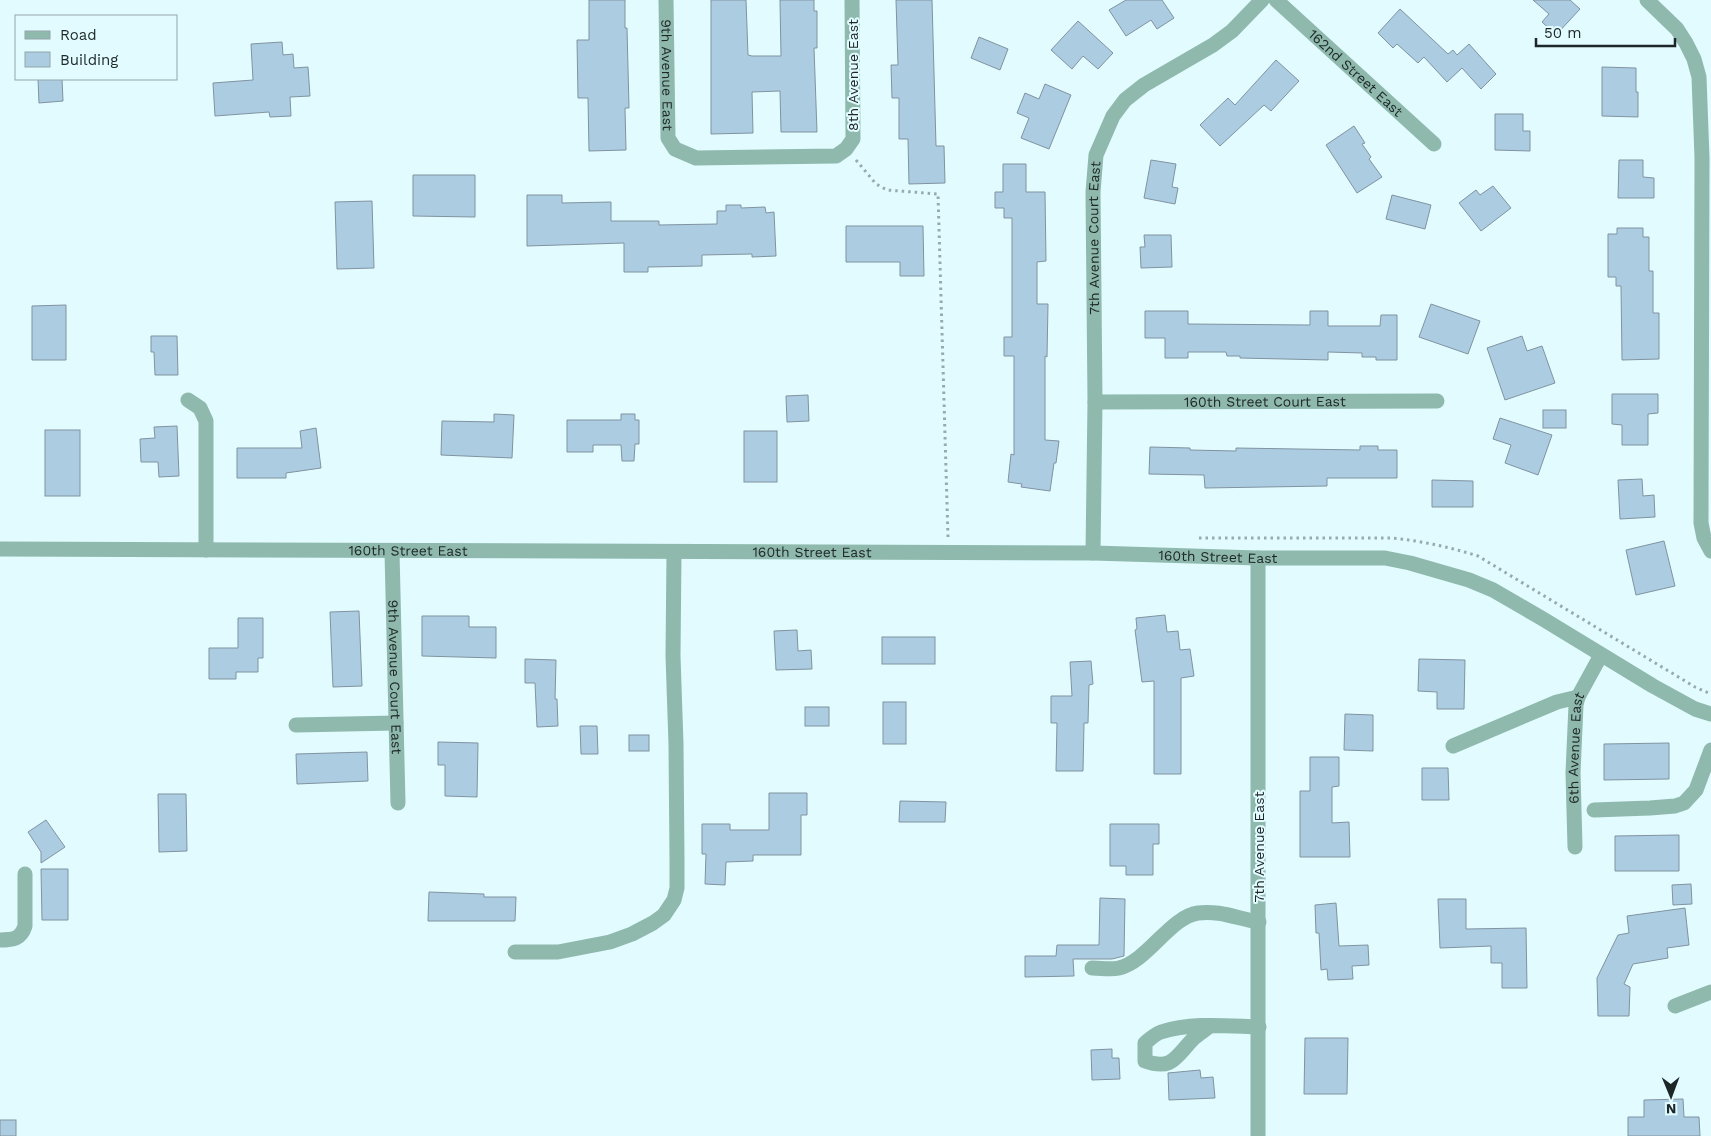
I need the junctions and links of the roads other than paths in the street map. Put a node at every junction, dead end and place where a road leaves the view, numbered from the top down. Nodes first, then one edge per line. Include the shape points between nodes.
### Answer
1 (666, 0) edge
2 (852, 0) edge
3 (1262, 0) edge
4 (1276, 0) edge
5 (1647, 0) edge
6 (1434, 144) dead end
7 (846, 148) joint
8 (1706, 158) edge
9 (188, 400) dead end
10 (1437, 401) dead end
11 (1095, 402) junction
12 (0, 549) edge
13 (206, 550) junction
14 (1711, 551) edge
15 (392, 552) junction
16 (674, 552) junction
17 (1093, 553) junction
18 (1258, 558) junction
19 (1602, 655) junction
20 (1578, 698) junction
21 (1711, 714) edge
22 (396, 723) junction
23 (296, 725) dead end
24 (1453, 746) dead end
25 (1711, 750) edge
26 (398, 803) dead end
27 (1594, 810) dead end
28 (1575, 847) dead end
29 (25, 874) dead end
30 (1259, 922) junction
31 (0, 940) edge
32 (515, 952) dead end
33 (1092, 968) dead end
34 (1711, 992) edge
35 (1675, 1006) dead end
36 (1210, 1026) dead end
37 (1259, 1027) junction
38 (1258, 1136) edge

1 - 7 street, 9th Avenue East via 668,138 675,149 696,158 836,156
2 - 7 street, 8th Avenue East via 853,138
3 - 11 street, 7th Avenue Court East via 1232,31 1213,45 1144,84 1125,100 1104,133 1096,155 1093,192
4 - 6 street, 162nd Street East
5 - 8 street via 1678,29 1694,59 1700,86
8 - 14 street via 1701,523
9 - 13 street via 200,408 206,421
10 - 11 street, 160th Street Court East
11 - 17 street, 7th Avenue Court East
12 - 13 street, 160th Street East
13 - 15 street, 160th Street East
15 - 16 street, 160th Street East
15 - 22 street, 9th Avenue Court East
16 - 17 street, 160th Street East
16 - 32 street via 677,860 674,900 664,915 653,923 610,942 558,952
17 - 18 street, 160th Street East
18 - 19 street, 160th Street East via 1385,558 1410,563 1492,590
18 - 30 street, 7th Avenue East
19 - 20 street, 6th Avenue East
19 - 21 street, 160th Street East via 1652,686
20 - 24 street via 1557,702
20 - 28 street, 6th Avenue East via 1573,773
22 - 23 street
22 - 26 street, 9th Avenue Court East
25 - 27 street via 1696,790 1684,803
29 - 31 street via 23,933 17,939
30 - 33 street via 1219,912 1196,913 1182,920 1134,961 1120,968
30 - 37 street, 7th Avenue East
34 - 35 street
36 - 37 street
37 - 38 street, 7th Avenue East

